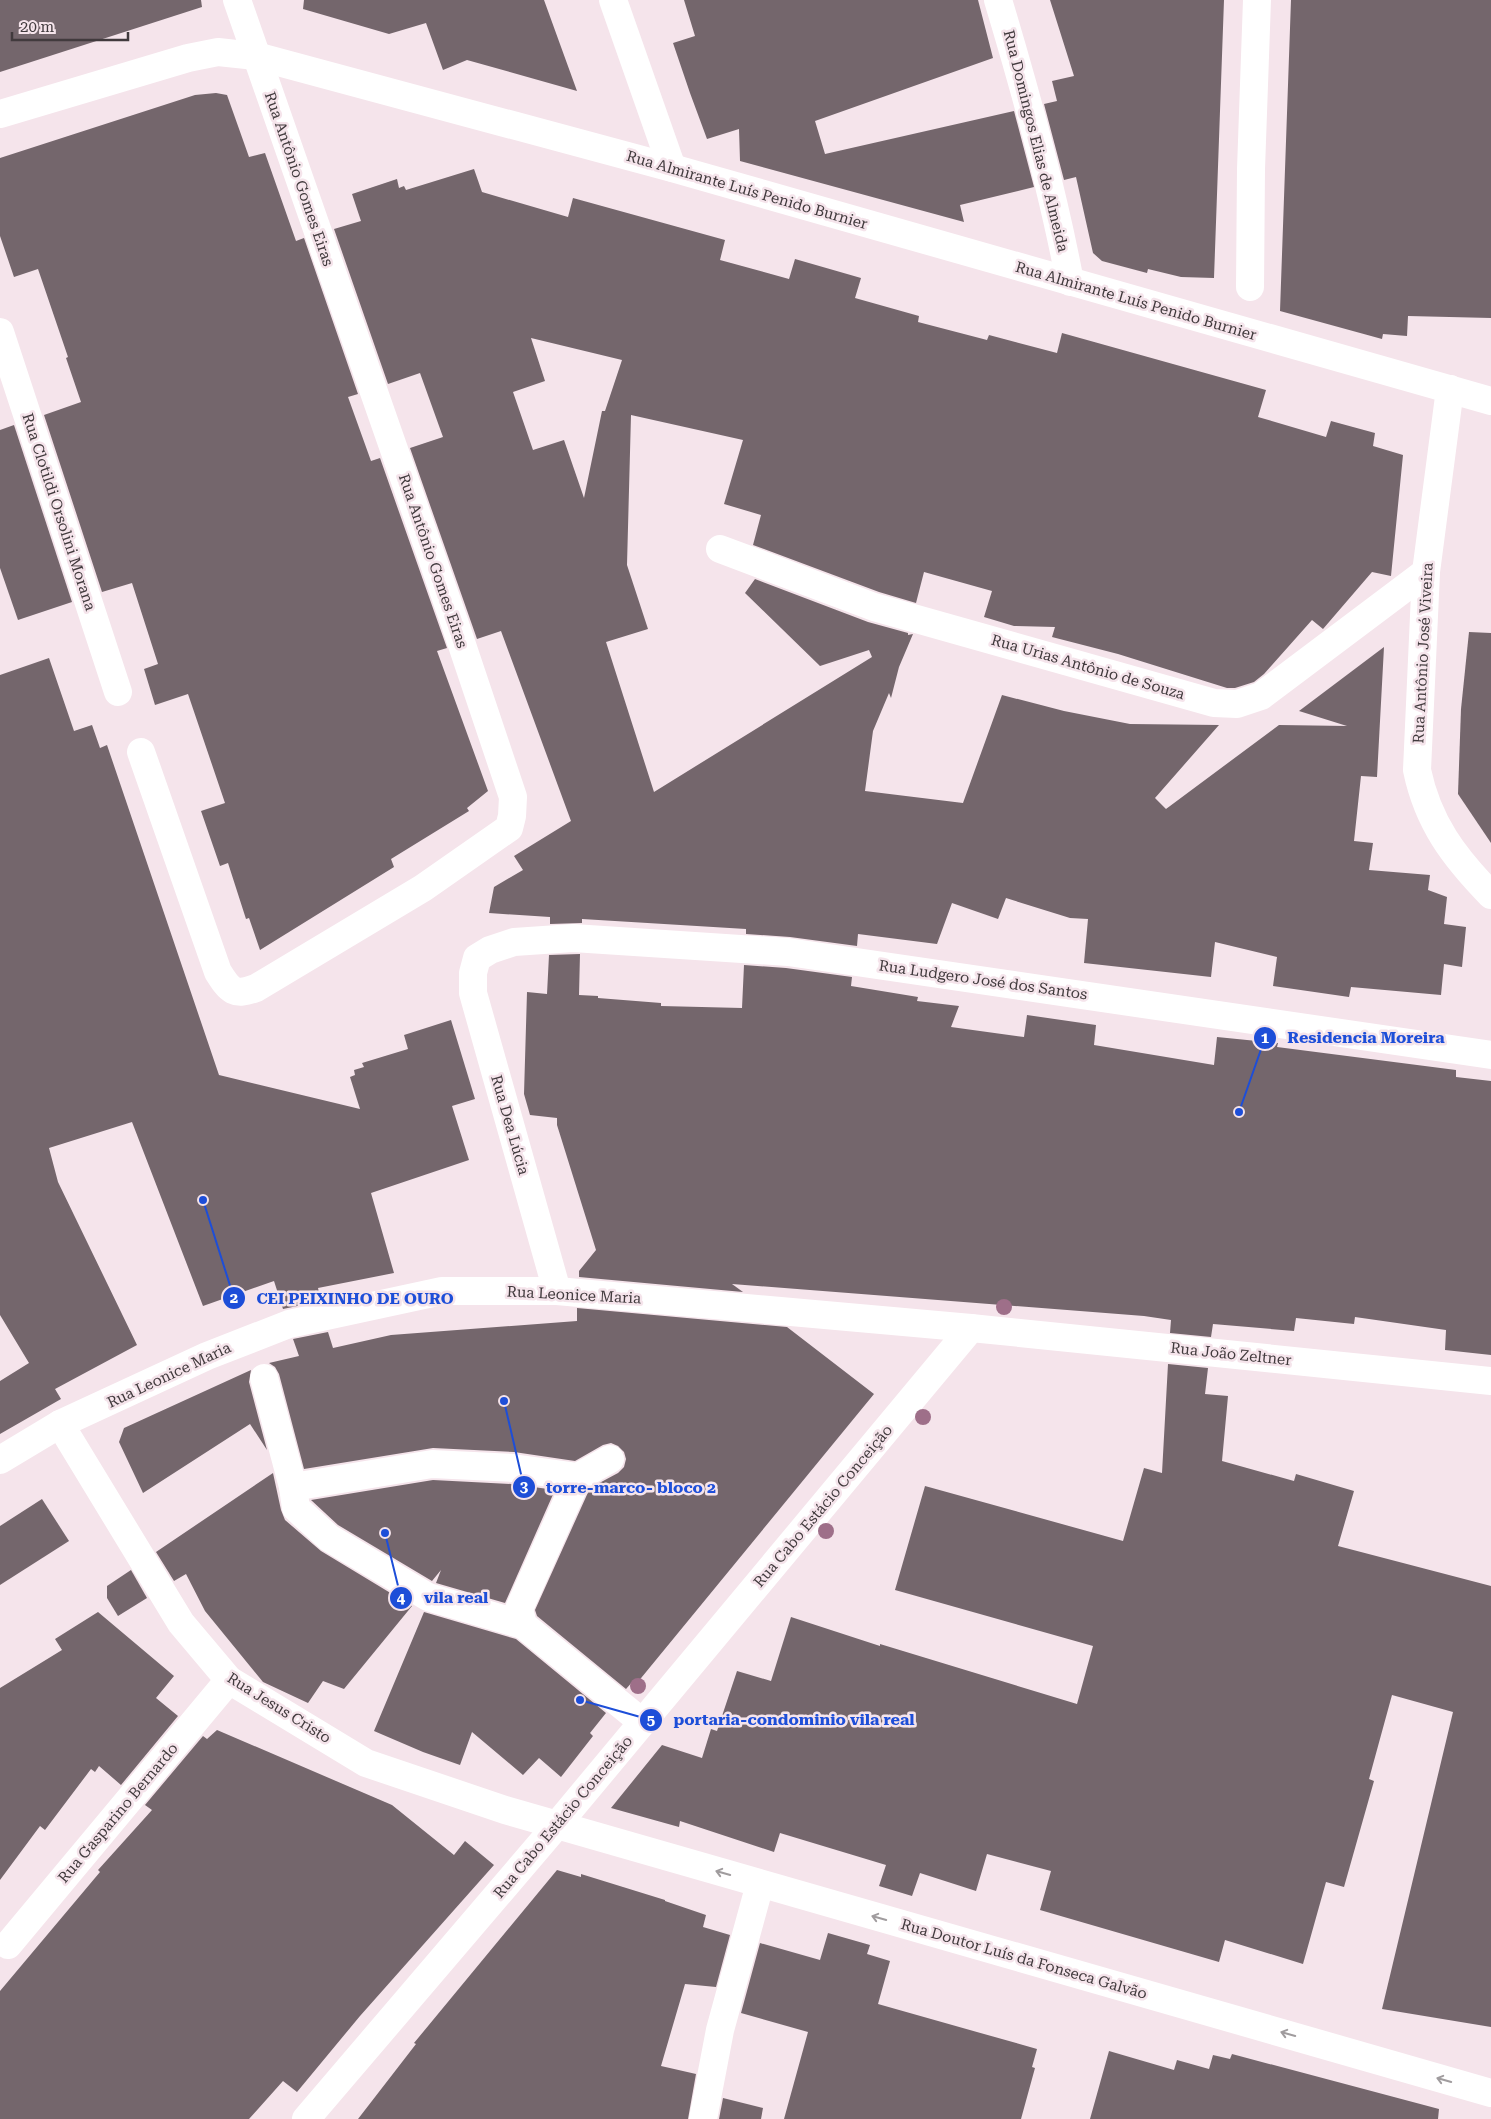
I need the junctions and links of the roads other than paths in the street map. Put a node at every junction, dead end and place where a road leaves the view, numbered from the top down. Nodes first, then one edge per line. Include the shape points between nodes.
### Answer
1 (237, 0) edge
2 (613, 0) edge
3 (998, 0) edge
4 (1257, 0) edge
5 (256, 56) junction
6 (0, 114) edge
7 (672, 168) junction
8 (1070, 282) junction
9 (1250, 287) dead end
10 (0, 332) edge
11 (1450, 389) junction
12 (1490, 399) edge
13 (720, 549) dead end
14 (1426, 572) junction
15 (118, 692) dead end
16 (141, 752) dead end
17 (1491, 895) edge
18 (477, 958) joint
19 (1491, 1055) edge
20 (557, 1291) junction
21 (971, 1328) junction
22 (264, 1378) dead end
23 (1491, 1381) edge
24 (60, 1424) junction
25 (610, 1459) dead end
26 (0, 1460) edge
27 (578, 1477) junction
28 (293, 1487) junction
29 (523, 1625) junction
30 (229, 1680) junction
31 (642, 1722) junction
32 (557, 1824) junction
33 (760, 1884) junction
34 (8, 1945) dead end
35 (1491, 2093) edge
36 (306, 2119) edge
37 (704, 2119) edge

1 - 5 street, Rua Antônio Gomes Eiras
2 - 7 street
3 - 8 street, Rua Domingos Elias de Almeida via 1032,115 1058,217
4 - 9 street
5 - 6 street, Rua Almirante Luís Penido Burnier via 218,52 188,58
5 - 7 street, Rua Almirante Luís Penido Burnier
5 - 16 street, Rua Antônio Gomes Eiras via 458,633 513,797 513,809 509,828 423,888 263,984 242,993 234,992 218,972
7 - 8 street, Rua Almirante Luís Penido Burnier
8 - 11 street, Rua Almirante Luís Penido Burnier
10 - 15 street, Rua Clotildi Orsolini Morana
11 - 12 street, Rua Almirante Luís Penido Burnier
11 - 14 street, Rua Antônio José Viveira
13 - 14 street, Rua Urias Antônio de Souza via 874,607 1214,703 1237,704 1261,696
14 - 17 street, Rua Antônio José Viveira via 1417,770 1422,794 1438,830
18 - 19 street, Rua Ludgero José dos Santos via 514,942 573,938 788,952
18 - 20 street, Rua Dea Lúcia via 473,993 477,1012
20 - 21 street, Rua Leonice Maria
20 - 24 street, Rua Leonice Maria via 442,1291 289,1324 208,1356
21 - 23 street, Rua João Zeltner
21 - 31 street, Rua Cabo Estácio Conceição
22 - 28 street
24 - 26 street, Rua Leonice Maria
24 - 30 street, Rua Jesus Cristo via 181,1623
25 - 27 street
27 - 28 street via 513,1468 432,1464
27 - 29 street via 519,1609
28 - 29 street via 296,1508 329,1538 428,1597
29 - 31 street
30 - 32 street, Rua Jesus Cristo via 366,1763
30 - 34 street, Rua Gasparino Bernardo
31 - 32 street, Rua Cabo Estácio Conceição
33 -> 32 street, Rua Doutor Luís da Fonseca Galvão
32 - 36 street, Rua Cabo Estácio Conceição
35 -> 33 street, Rua Doutor Luís da Fonseca Galvão
33 - 37 street via 720,2030

